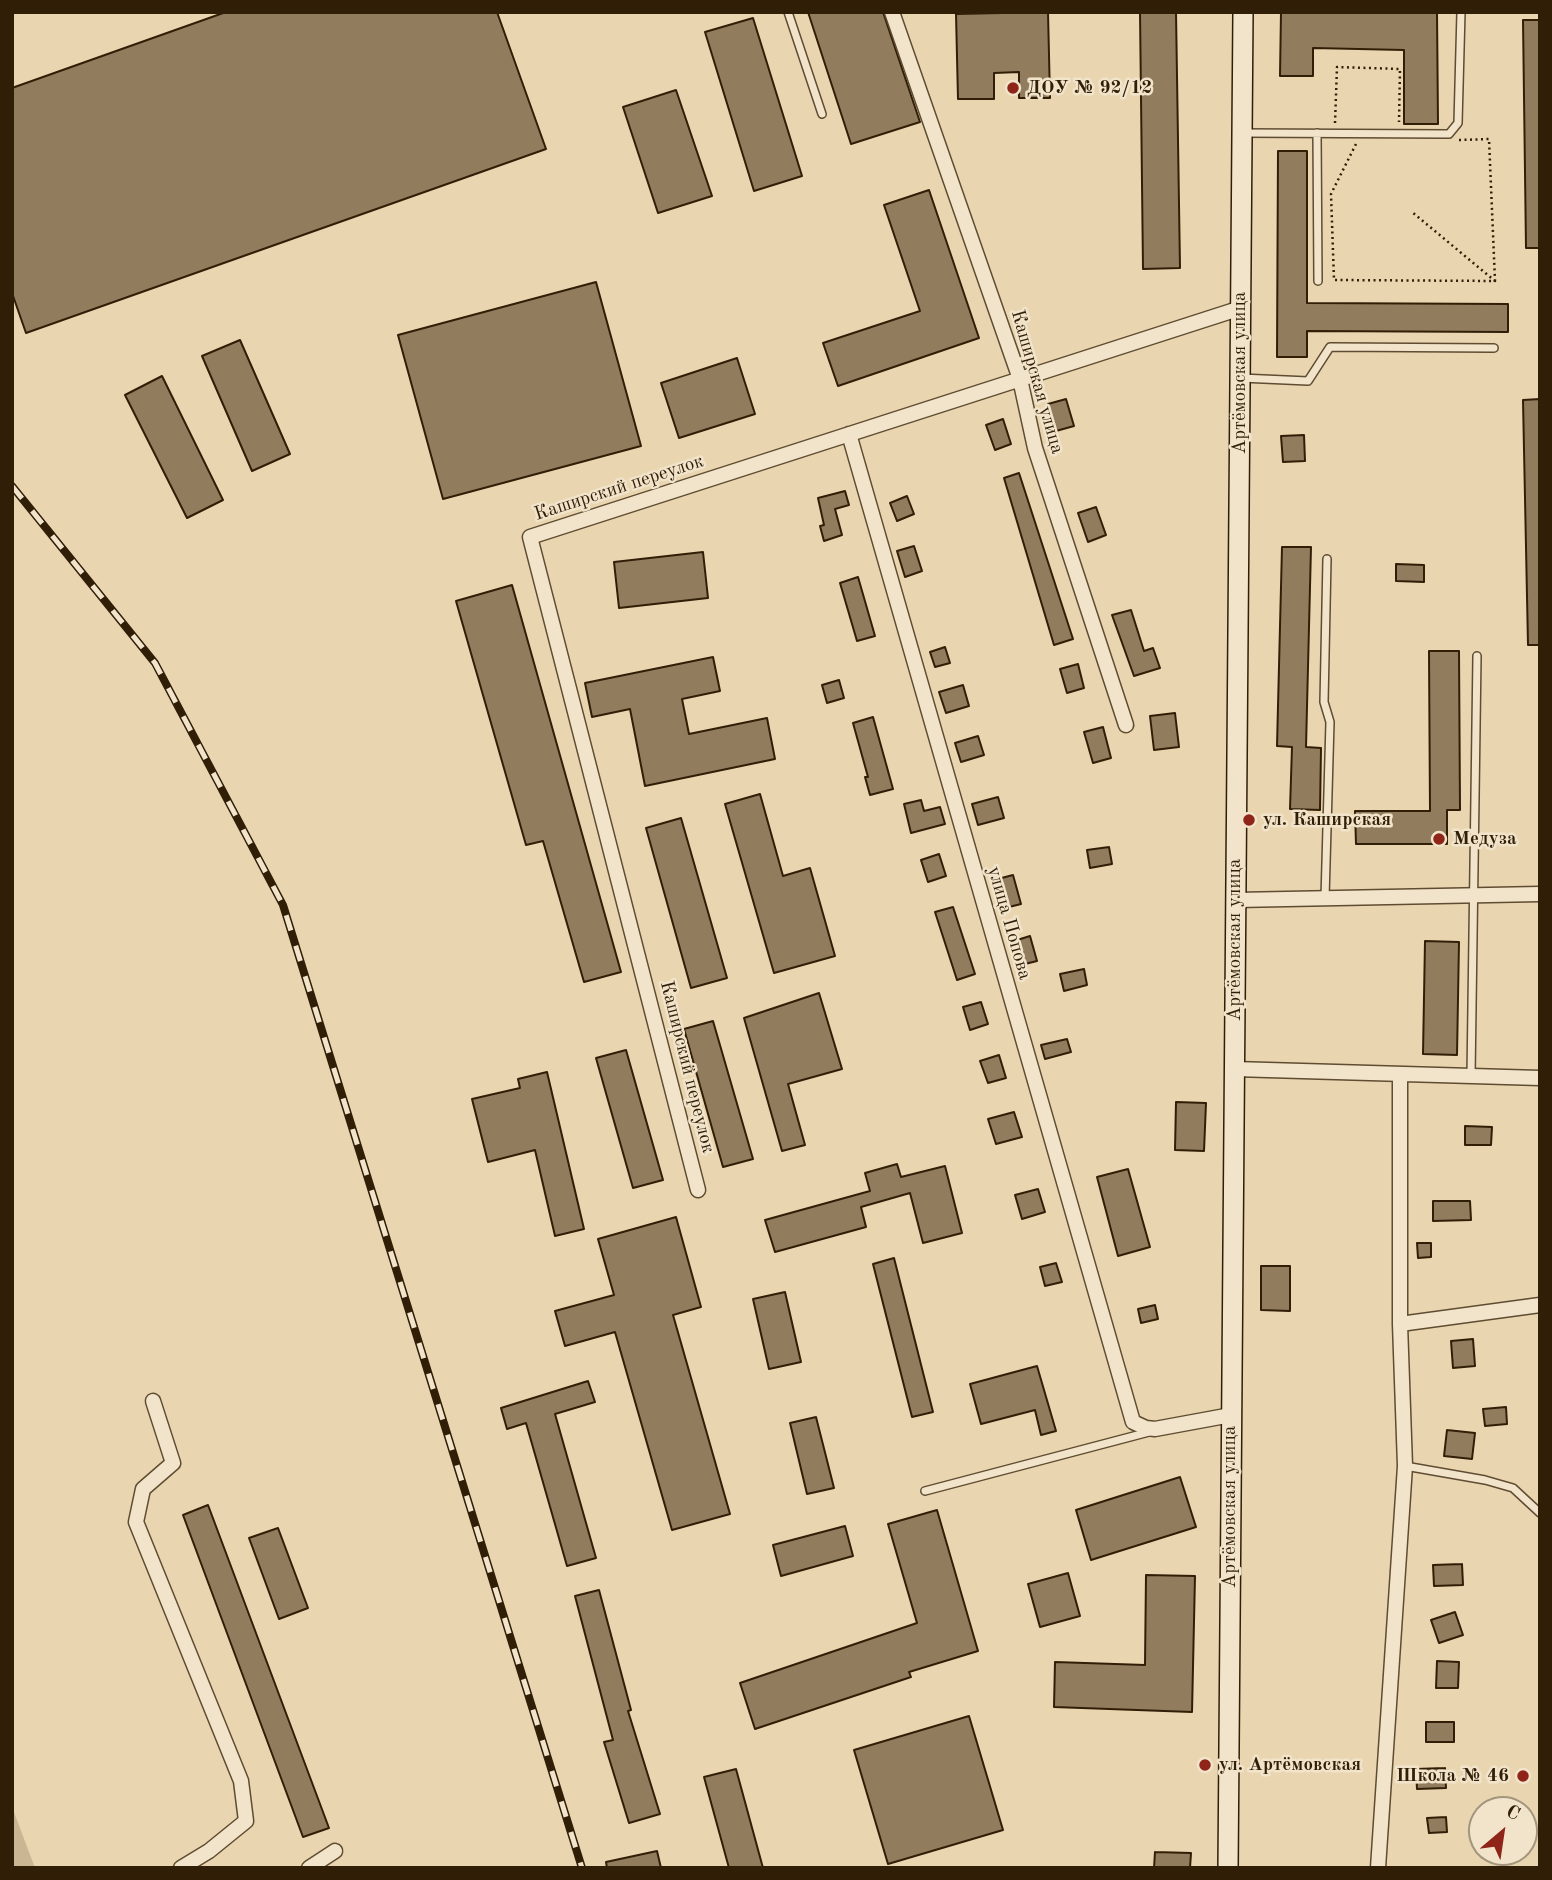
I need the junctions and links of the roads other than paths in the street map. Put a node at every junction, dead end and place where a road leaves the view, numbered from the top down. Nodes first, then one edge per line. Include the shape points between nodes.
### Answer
1 (788, 12) edge
2 (892, 12) edge
3 (1243, 12) edge
4 (1461, 12) edge
5 (822, 114) dead end
6 (1242, 132) junction
7 (1317, 133) junction
8 (1318, 281) dead end
9 (1241, 308) junction
10 (1494, 348) dead end
11 (1240, 378) junction
12 (1020, 379) junction
13 (849, 434) junction
14 (1327, 559) dead end
15 (1477, 656) dead end
16 (1126, 725) dead end
17 (1540, 894) edge
18 (1474, 895) junction
19 (1325, 898) junction
20 (1236, 900) junction
21 (1234, 1069) junction
22 (1400, 1074) junction
23 (1471, 1076) junction
24 (1540, 1078) edge
25 (698, 1190) dead end
26 (1540, 1305) edge
27 (1401, 1324) junction
28 (153, 1401) dead end
29 (1231, 1415) junction
30 (1173, 1425) junction
31 (1405, 1466) junction
32 (925, 1491) dead end
33 (1540, 1513) edge
34 (335, 1851) dead end
35 (181, 1868) edge
36 (309, 1868) edge
37 (1228, 1868) edge
38 (1377, 1868) edge

1 - 5 lane
2 - 12 street, Каширская улица
3 - 6 street, Артёмовская улица
4 - 7 lane via 1458,123 1449,134
6 - 7 lane
6 - 9 street, Артёмовская улица
7 - 8 lane
9 - 11 street, Артёмовская улица
9 - 12 street, Каширский переулок
10 - 11 lane via 1330,347 1308,381
11 - 20 street, Артёмовская улица
12 - 13 street, Каширский переулок
12 - 16 street, Каширская улица via 1035,447
13 - 25 street, Каширский переулок via 530,537
13 - 30 street, улица Попова via 1133,1422 1146,1428
14 - 19 lane via 1324,702 1330,722
15 - 18 lane
17 - 18 street
18 - 19 street
18 - 23 lane
19 - 20 street
20 - 21 street, Артёмовская улица
21 - 22 street
21 - 29 street, Артёмовская улица
22 - 23 street
22 - 27 street
23 - 24 street
26 - 27 street
27 - 31 street
28 - 35 street via 173,1463 143,1489 136,1522 241,1781 246,1821
29 - 30 street
29 - 37 street, Артёмовская улица
30 - 32 lane
31 - 33 lane via 1513,1488
31 - 38 street
34 - 36 street

